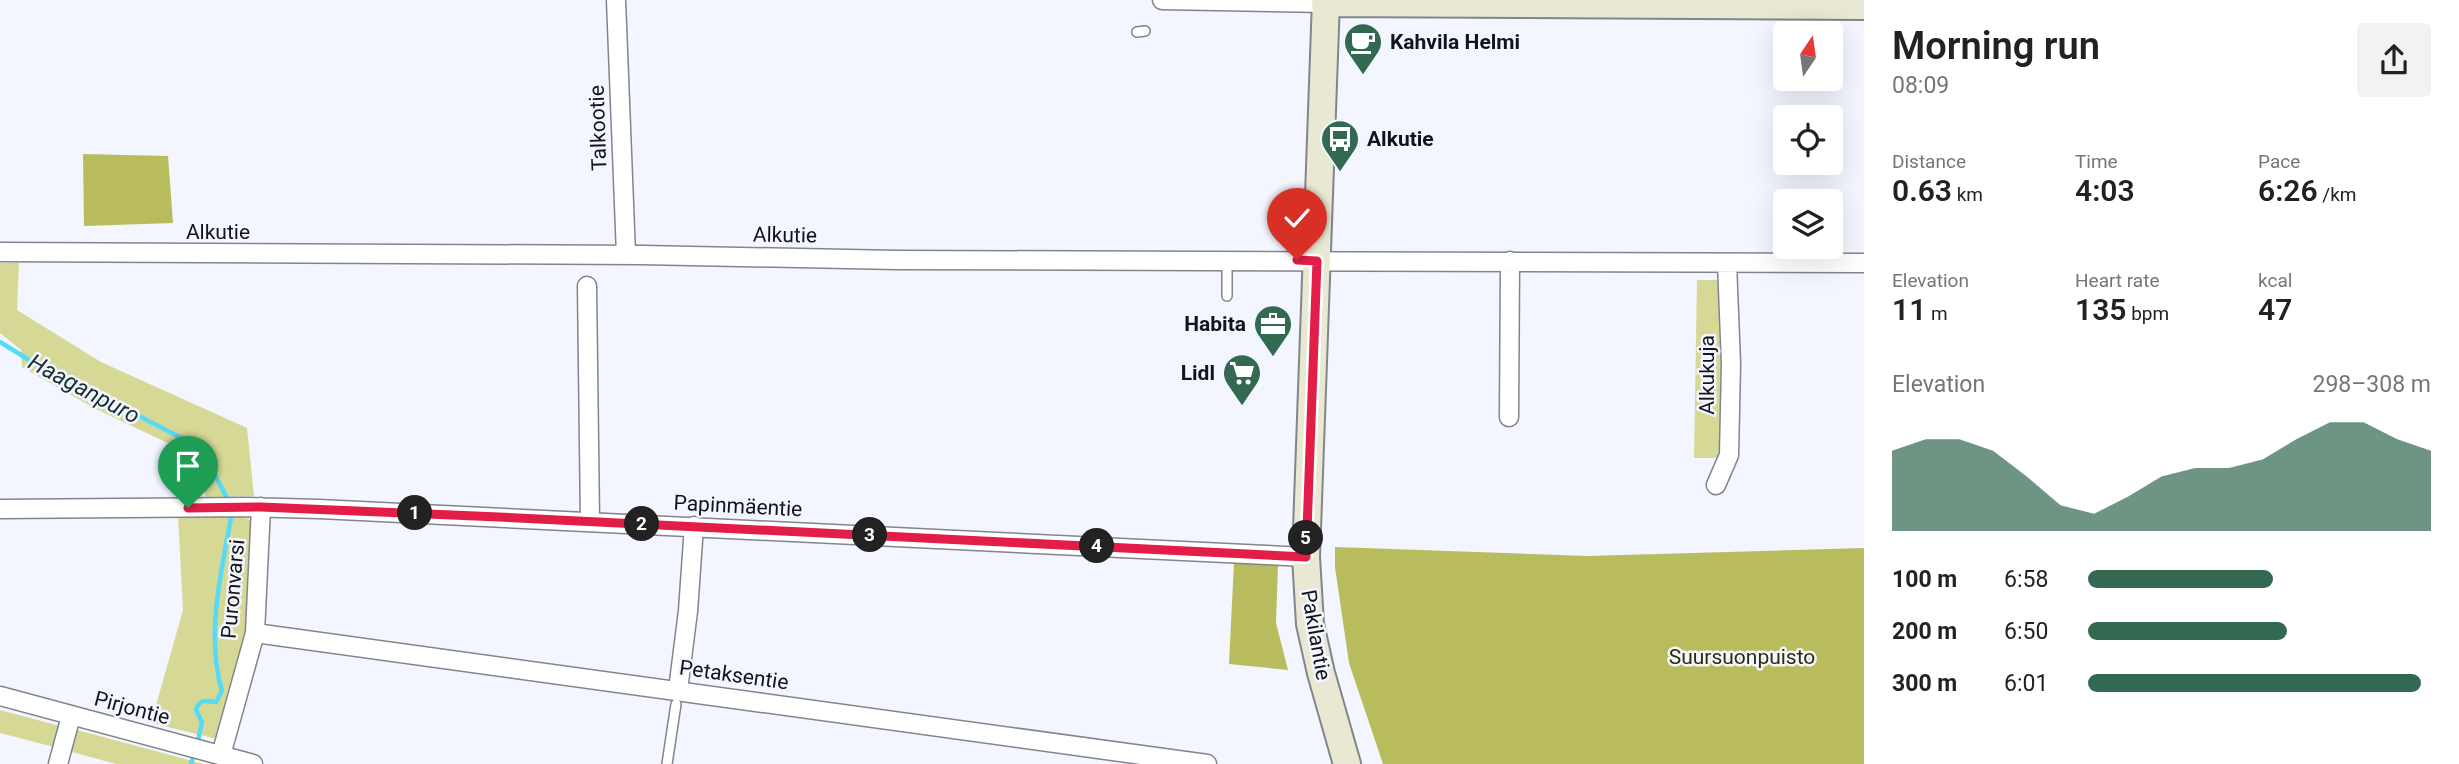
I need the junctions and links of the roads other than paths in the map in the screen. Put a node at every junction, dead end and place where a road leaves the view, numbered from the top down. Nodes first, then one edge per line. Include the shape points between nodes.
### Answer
1 (616, 0) edge
2 (1162, 0) edge
3 (1264, 1) edge
4 (1326, 2) edge
5 (1864, 6) edge
6 (0, 252) edge
7 (626, 255) junction
8 (1227, 261) junction
9 (1317, 261) junction
10 (1510, 261) junction
11 (1727, 263) junction
12 (1864, 263) edge
13 (587, 286) dead end
14 (1227, 296) dead end
15 (1509, 417) dead end
16 (1716, 485) dead end
17 (253, 507) junction
18 (0, 509) edge
19 (590, 521) junction
20 (694, 526) junction
21 (1306, 557) junction
22 (256, 634) junction
23 (0, 696) edge
24 (677, 697) junction
25 (71, 716) junction
26 (213, 753) junction
27 (58, 764) edge
28 (253, 764) edge
29 (667, 764) edge
30 (1207, 764) edge
31 (1347, 764) edge

1 - 7 street, Talkootie
2 - 3 street
3 - 4 street
4 - 5 main road
4 - 9 main road, Pakilantie
6 - 7 street, Alkutie
7 - 8 street, Alkutie
8 - 9 street, Alkutie
8 - 14 lane
9 - 10 street, Alkutie
9 - 21 main road, Pakilantie
10 - 11 street, Alkutie
10 - 15 street
11 - 12 street, Alkutie
11 - 16 street, Alkukuja via 1729,455
13 - 19 street
17 - 18 street, Papinmäentie
17 - 19 street, Papinmäentie
17 - 22 street, Puronvarsi
19 - 20 street, Papinmäentie
20 - 21 street, Papinmäentie
20 - 24 street
21 - 31 main road, Pakilantie via 1310,624
22 - 24 street, Petaksentie
22 - 26 street, Puronvarsi
23 - 25 street, Pirjontie
24 - 29 lane
24 - 30 street, Petaksentie
25 - 26 street, Pirjontie
25 - 27 street
26 - 28 street, Pirjontie

